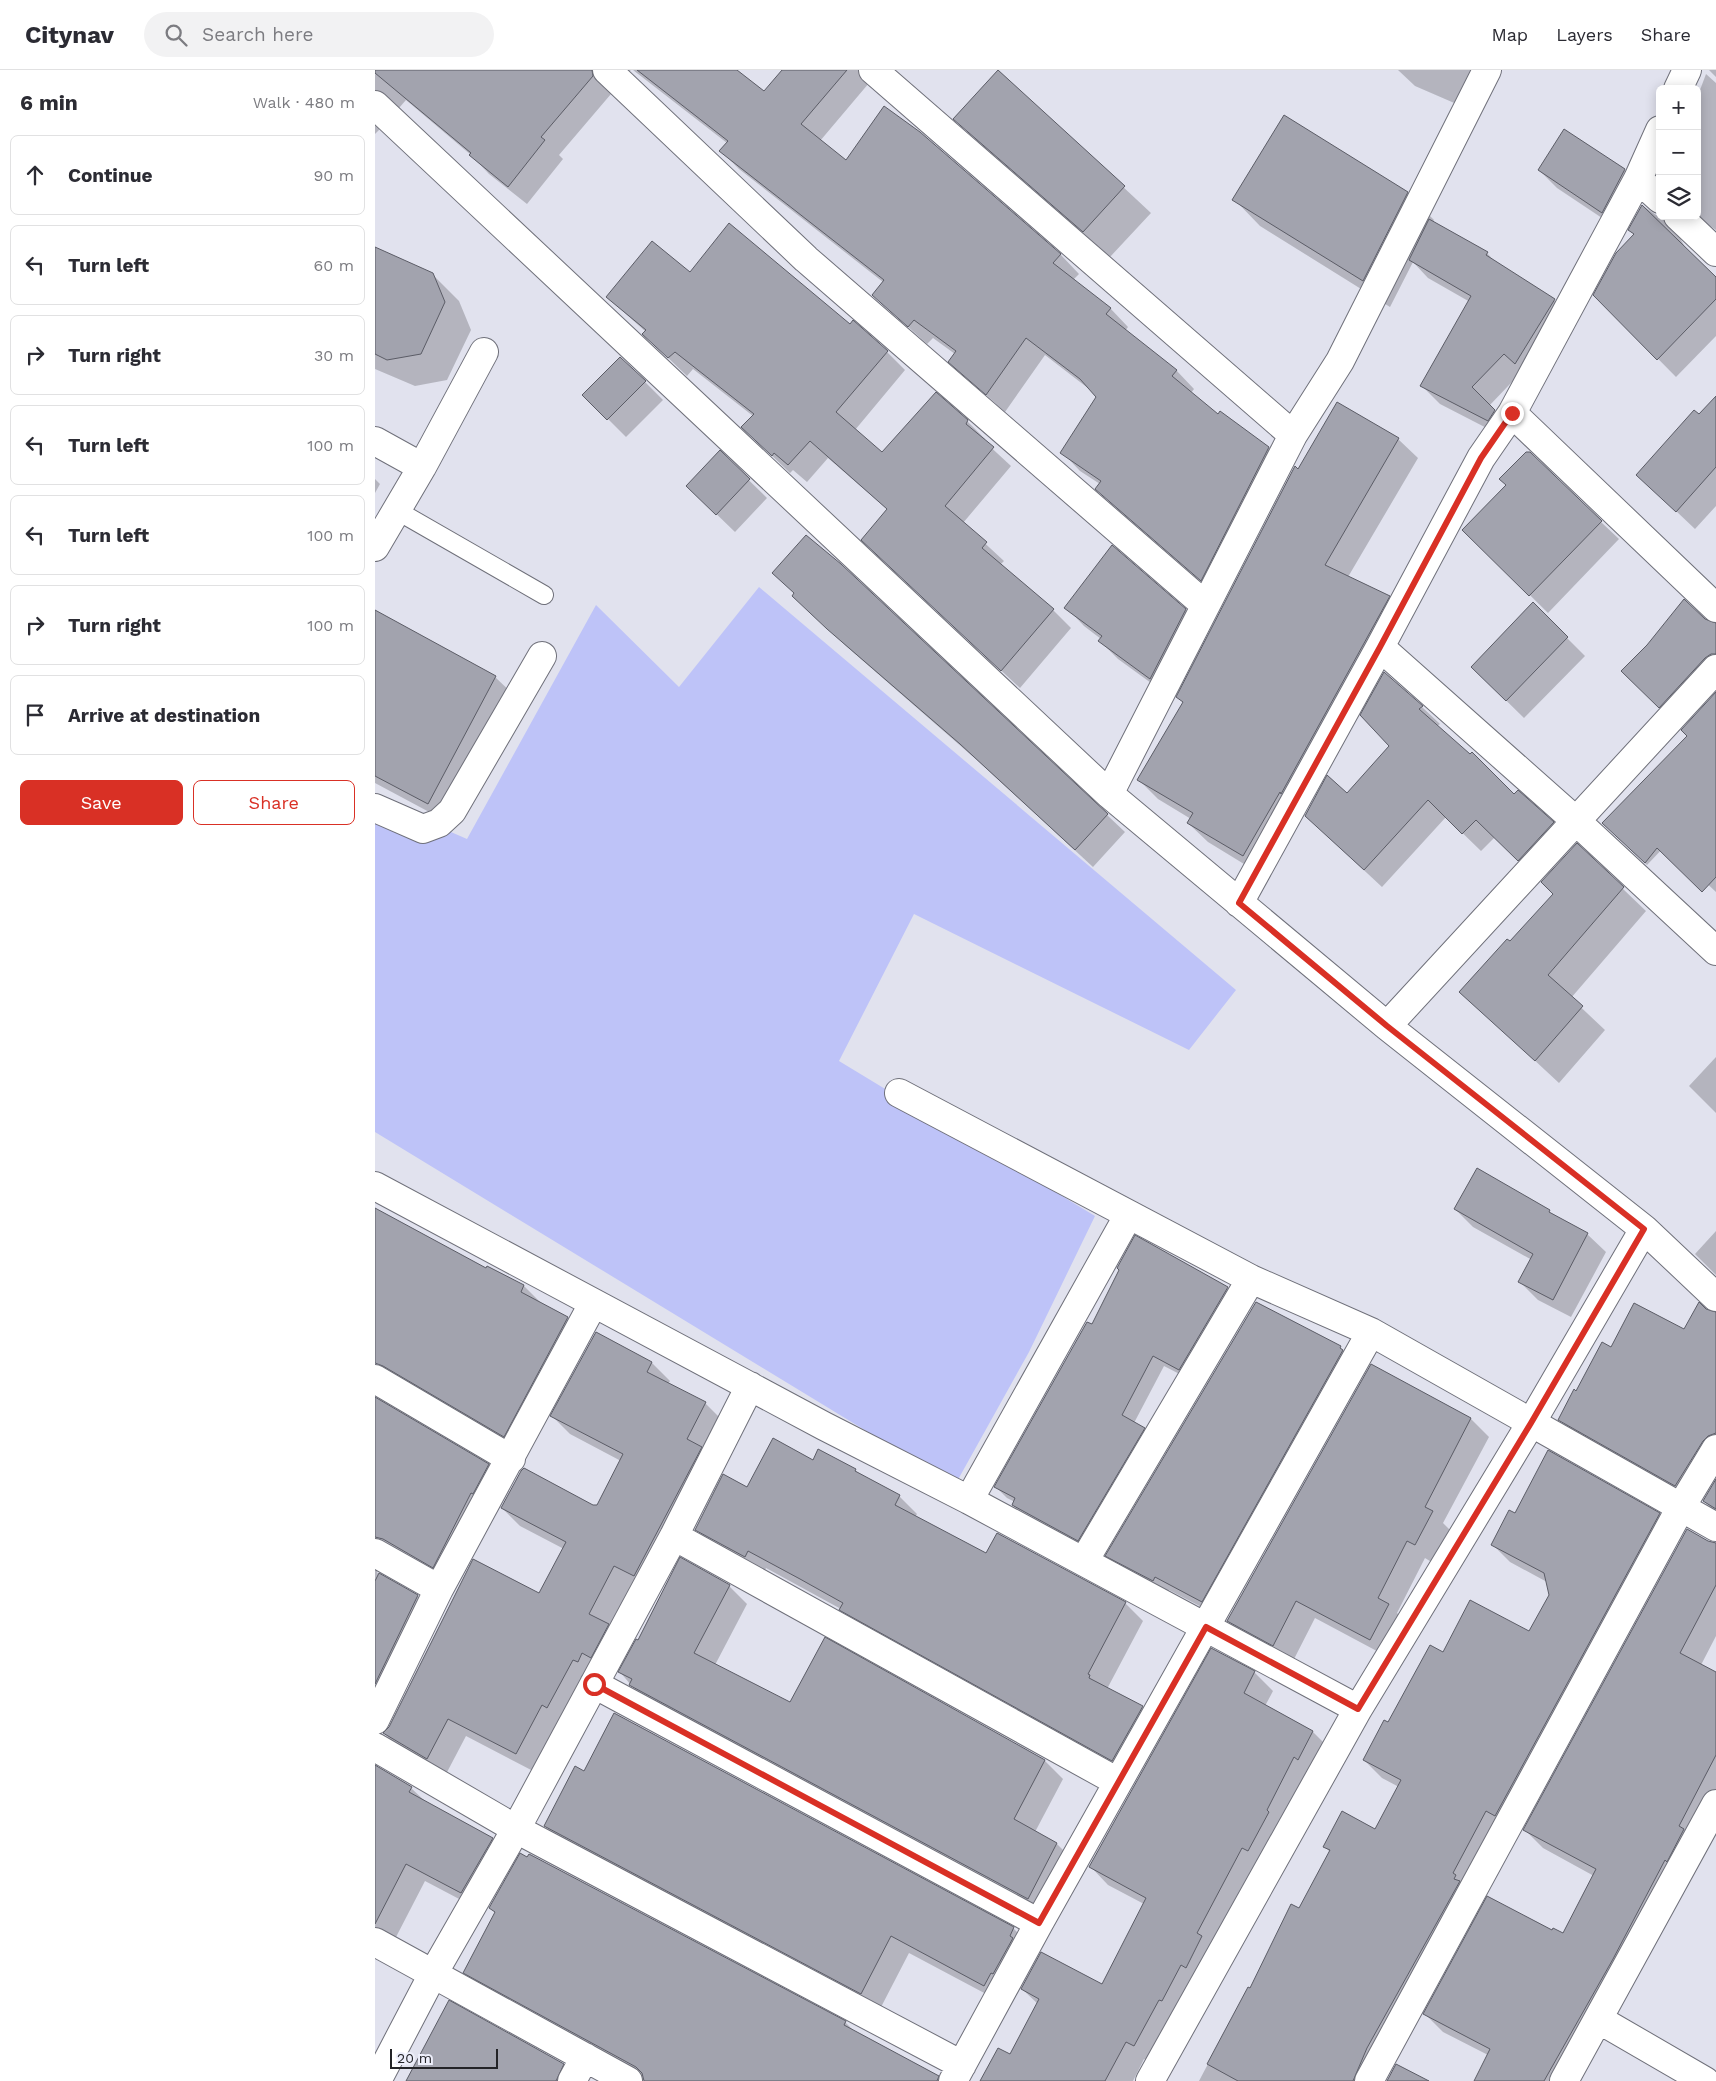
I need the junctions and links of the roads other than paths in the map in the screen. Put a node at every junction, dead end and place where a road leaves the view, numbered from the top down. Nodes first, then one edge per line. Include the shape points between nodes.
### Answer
1 (607, 70) edge
2 (873, 70) edge
3 (1487, 70) edge
4 (375, 105) edge
5 (1656, 139) edge
6 (1638, 179) junction
7 (1656, 195) edge
8 (1682, 220) edge
9 (1716, 252) edge
10 (484, 352) dead end
11 (1512, 413) junction
12 (1293, 435) junction
13 (375, 441) edge
14 (422, 467) junction
15 (396, 510) junction
16 (375, 547) edge
17 (544, 595) dead end
18 (1205, 605) junction
19 (1716, 608) edge
20 (1380, 647) junction
21 (542, 656) dead end
22 (1716, 669) edge
23 (1109, 794) junction
24 (375, 808) edge
25 (1576, 821) junction
26 (1239, 903) junction
27 (1716, 951) edge
28 (1387, 1026) junction
29 (899, 1093) dead end
30 (375, 1186) edge
31 (1128, 1216) junction
32 (1644, 1229) junction
33 (1251, 1279) junction
34 (1716, 1297) edge
35 (593, 1304) junction
36 (1371, 1332) junction
37 (375, 1379) edge
38 (750, 1386) junction
39 (1531, 1423) junction
40 (1716, 1448) edge
41 (511, 1459) junction
42 (969, 1500) junction
43 (1681, 1507) junction
44 (1716, 1527) edge
45 (674, 1536) junction
46 (375, 1553) edge
47 (1084, 1561) junction
48 (439, 1589) junction
49 (1206, 1627) junction
50 (594, 1684) junction
51 (1358, 1709) junction
52 (375, 1720) edge
53 (375, 1747) edge
54 (1118, 1782) junction
55 (1716, 1804) edge
56 (516, 1829) junction
57 (1039, 1923) junction
58 (375, 1942) edge
59 (433, 1974) junction
60 (1598, 2019) junction
61 (585, 2057) junction
62 (958, 2073) edge
63 (1156, 2079) edge
64 (377, 2081) edge
65 (572, 2081) edge
66 (628, 2081) edge
67 (1369, 2081) edge
68 (1563, 2081) edge
69 (1705, 2081) edge

1 - 18 street via 806,259
2 - 12 street
3 - 12 street via 1340,361
4 - 23 street
5 - 6 street
6 - 7 street
6 - 11 street
8 - 9 street
10 - 14 street
11 - 19 street
11 - 20 street via 1481,458
12 - 18 street
13 - 14 street
14 - 15 street
15 - 16 street
15 - 17 lane
18 - 23 street
20 - 25 street
20 - 26 street
21 - 24 street via 453,811 439,824 423,829
22 - 25 street
23 - 26 street
25 - 27 street
25 - 28 street
26 - 28 street
28 - 32 street
29 - 31 street
30 - 35 street
31 - 33 street
31 - 42 street
32 - 34 street
32 - 39 street
33 - 36 street
33 - 47 street
35 - 38 street
35 - 41 street
36 - 39 street
36 - 49 street
37 - 41 street
38 - 42 street
38 - 45 street
39 - 43 street
39 - 51 street
40 - 43 street
41 - 48 street
42 - 47 street
43 - 44 street
43 - 67 street
45 - 50 street
45 - 54 street
46 - 48 street
47 - 49 street
48 - 52 street
49 - 51 street
49 - 54 street
50 - 56 street
50 - 57 street
51 - 63 street
53 - 56 street
54 - 57 street
55 - 60 street
56 - 59 street
56 - 62 street
57 - 62 street
58 - 59 street
59 - 61 street
59 - 64 street
60 - 68 street
60 - 69 street
61 - 65 street
61 - 66 street

